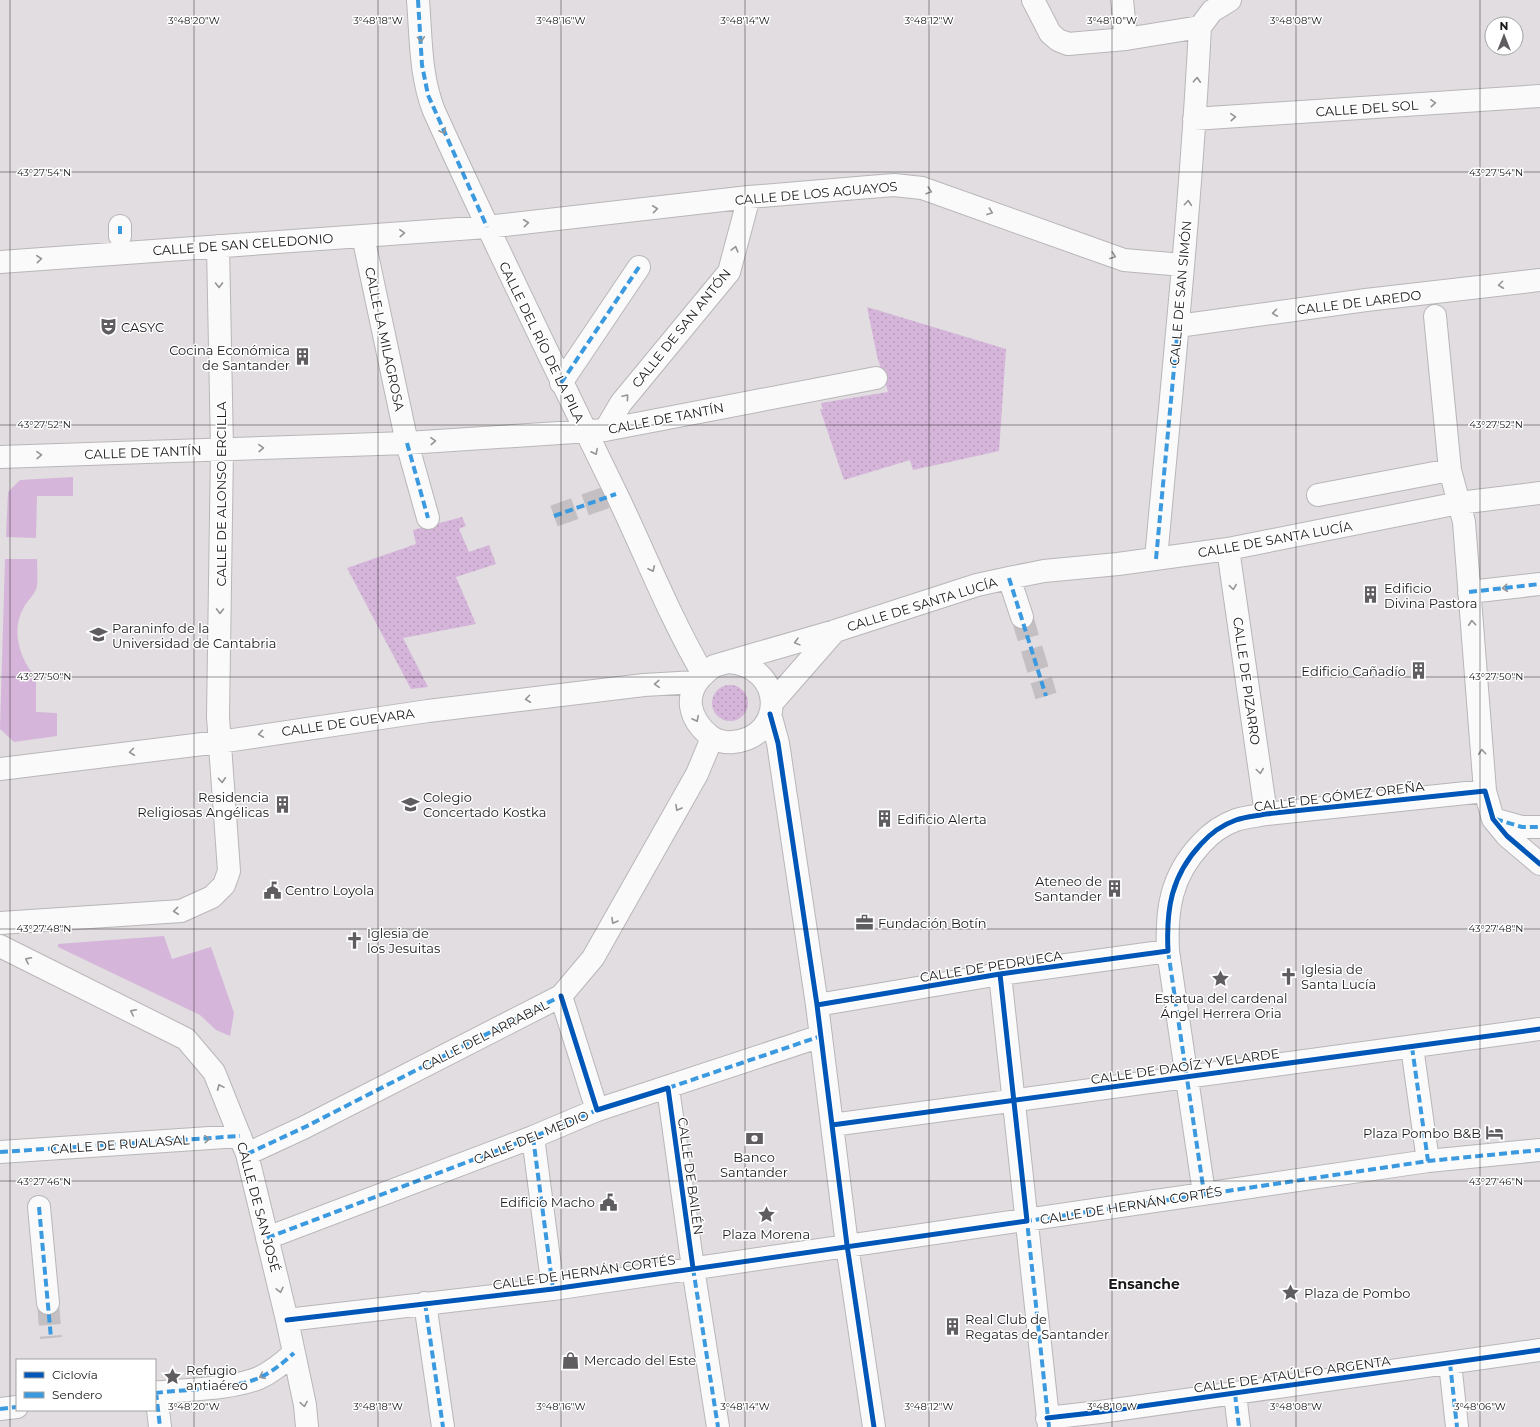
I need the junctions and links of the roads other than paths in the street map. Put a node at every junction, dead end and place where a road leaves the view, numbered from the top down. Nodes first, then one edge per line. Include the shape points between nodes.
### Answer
1 (418, 0) edge
2 (1034, 0) edge
3 (1122, 0) edge
4 (1230, 0) edge
5 (1200, 27) junction
6 (1126, 39) junction
7 (1540, 96) edge
8 (1194, 119) junction
9 (749, 197) junction
10 (487, 227) junction
11 (363, 236) junction
12 (218, 246) junction
13 (0, 262) edge
14 (1183, 265) junction
15 (639, 267) dead end
16 (1540, 280) edge
17 (1435, 316) dead end
18 (1178, 326) junction
19 (876, 378) dead end
20 (562, 383) junction
21 (595, 430) junction
22 (407, 442) junction
23 (222, 449) junction
24 (0, 457) edge
25 (1450, 470) junction
26 (1540, 493) edge
27 (1318, 495) dead end
28 (1459, 503) junction
29 (428, 518) dead end
30 (1228, 549) junction
31 (1156, 559) junction
32 (1009, 578) junction
33 (1540, 584) edge
34 (1469, 592) junction
35 (1022, 617) tunnel mouth
36 (834, 631) junction
37 (728, 662) junction
38 (700, 678) junction
39 (771, 708) junction
40 (712, 738) junction
41 (219, 742) junction
42 (0, 769) edge
43 (1485, 791) junction
44 (1266, 814) junction
45 (1493, 819) junction
46 (1540, 827) edge
47 (1540, 864) edge
48 (0, 923) edge
49 (0, 946) edge
50 (1168, 951) junction
51 (1000, 974) junction
52 (561, 996) junction
53 (817, 1005) junction
54 (1540, 1030) edge
55 (821, 1036) junction
56 (1412, 1047) junction
57 (1186, 1077) junction
58 (668, 1088) junction
59 (1014, 1101) junction
60 (597, 1110) junction
61 (832, 1125) junction
62 (533, 1137) junction
63 (243, 1145) junction
64 (1540, 1150) edge
65 (0, 1152) edge
66 (1428, 1161) junction
67 (1204, 1193) junction
68 (39, 1207) dead end
69 (1027, 1221) junction
70 (267, 1238) junction
71 (847, 1245) junction
72 (693, 1268) junction
73 (553, 1288) junction
74 (48, 1303) tunnel mouth
75 (425, 1303) junction
76 (287, 1320) junction
77 (1540, 1350) edge
78 (294, 1353) junction
79 (1450, 1363) junction
80 (156, 1392) edge
81 (1235, 1394) junction
82 (156, 1399) edge
83 (16, 1407) edge
84 (0, 1409) edge
85 (1048, 1422) edge
86 (160, 1427) edge
87 (307, 1427) edge
88 (443, 1427) edge
89 (718, 1427) edge
90 (874, 1427) edge
91 (1239, 1427) edge
92 (1457, 1427) edge

1 -> 10 street, CALLE DEL RÍO DE LA PILA via 422,65 428,95
2 - 6 street via 1050,33 1058,40 1068,44
3 - 6 street
4 - 5 street via 1212,11
5 - 6 street
8 -> 5 street, CALLE DE SAN SIMÓN
8 -> 7 street, CALLE DEL SOL
14 -> 8 street, CALLE DE SAN SIMÓN
10 -> 9 street, CALLE DE LOS AGUAYOS
9 -> 14 street, CALLE DE LOS AGUAYOS via 869,186 894,185 918,188 1124,260
21 -> 9 street, CALLE DE SAN ANTÓN via 621,403 729,272
11 -> 10 street, CALLE DE SAN CELEDONIO
10 - 20 street, CALLE DEL RÍO DE LA PILA
11 - 12 street, CALLE DE SAN CELEDONIO
11 - 22 street, CALLE LA MILAGROSA
13 -> 12 street, CALLE DE SAN CELEDONIO
12 -> 23 street, CALLE DE ALONSO ERCILLA
14 - 18 street, CALLE DE SAN SIMÓN
15 - 20 street
16 -> 18 street, CALLE DE LAREDO via 1366,300
17 - 25 street
18 - 31 street, CALLE DE SAN SIMÓN
19 - 21 street, CALLE DE TANTÍN
20 - 21 street, CALLE DEL RÍO DE LA PILA
22 -> 21 street, CALLE DE TANTÍN
21 -> 38 street, CALLE DEL RÍO DE LA PILA
23 -> 22 street, CALLE DE TANTÍN
22 - 29 street
24 -> 23 street, CALLE DE TANTÍN
23 -> 41 street, CALLE DE ALONSO ERCILLA
25 - 27 street
25 - 28 street
26 - 28 street, CALLE DE SANTA LUCÍA
28 - 30 street, CALLE DE SANTA LUCÍA
28 - 34 street via 1464,522
30 - 31 street, CALLE DE SANTA LUCÍA
30 -> 44 street, CALLE DE PIZARRO
31 - 32 street, CALLE DE SANTA LUCÍA via 1044,571
32 - 35 street, CALLE DE SANTA LUCÍA
32 - 36 street, CALLE DE SANTA LUCÍA via 977,585
33 -> 34 street
43 -> 34 street
36 -> 37 street, CALLE DE SANTA LUCÍA
36 - 39 street, CALLE DE SANTA LUCÍA
37 - 38 street via 714,666
37 - 39 street via 751,667 764,677 770,691
38 -> 40 street via 692,692 692,711 702,729
38 -> 41 street, CALLE DE GUEVARA via 428,711
39 - 40 street via 760,731 747,739 729,742
39 - 53 street
40 -> 52 street, CALLE DEL ARRABAL via 697,774 592,958
41 -> 42 street, CALLE DE GUEVARA
41 -> 48 street via 229,870 224,886 212,897 181,911
43 - 44 street, CALLE DE GÓMEZ OREÑA
43 - 45 street
44 - 50 street, CALLE DE GÓMEZ OREÑA via 1235,821 1222,827 1192,853 1173,887 1169,910
45 - 46 street via 1522,827
45 - 47 street via 1507,836
63 -> 49 street, CALLE DE SAN JOSÉ via 214,1072 186,1039
50 - 51 street, CALLE DE PEDRUECA
50 - 57 street, CALLE DE GÓMEZ OREÑA
51 - 53 street, CALLE DE PEDRUECA
51 - 59 street
52 - 60 street
52 - 63 street, CALLE DEL ARRABAL via 305,1127
53 - 55 street
54 - 56 street, CALLE DE DAOÍZ Y VELARDE
55 - 58 street, CALLE DEL MEDIO
55 - 61 street
56 - 57 street, CALLE DE DAOÍZ Y VELARDE
56 - 66 street
57 - 59 street, CALLE DE DAOÍZ Y VELARDE
57 - 67 street, CALLE DE GÓMEZ OREÑA
58 - 60 street, CALLE DEL MEDIO
58 - 72 street, CALLE DE BAILÉN
59 - 61 street, CALLE DE DAOÍZ Y VELARDE
59 - 69 street
60 - 62 street, CALLE DEL MEDIO
61 - 71 street
62 - 70 street, CALLE DEL MEDIO
62 - 73 street
65 -> 63 street, CALLE DE RUALASAL
63 - 70 street, CALLE DE SAN JOSÉ
64 - 66 street, CALLE DE HERNÁN CORTÉS
66 - 67 street, CALLE DE HERNÁN CORTÉS
67 - 69 street, CALLE DE HERNÁN CORTÉS
68 - 74 street
69 - 71 street, CALLE DE HERNÁN CORTÉS
69 - 85 street
70 -> 76 street, CALLE DE SAN JOSÉ
71 - 72 street, CALLE DE HERNÁN CORTÉS
71 - 90 street
72 - 73 street, CALLE DE HERNÁN CORTÉS
72 - 89 street, CALLE DE BAILÉN
73 - 75 street, CALLE DE HERNÁN CORTÉS
75 - 76 street, CALLE DE HERNÁN CORTÉS
75 - 88 street
76 - 78 street, CALLE DE SAN JOSÉ
77 - 79 street, CALLE DE ATAÚLFO ARGENTA
78 -> 80 street via 278,1368 259,1378 220,1386
78 -> 87 street, CALLE DE SAN JOSÉ
79 - 81 street, CALLE DE ATAÚLFO ARGENTA
79 - 92 street
81 - 85 street, CALLE DE ATAÚLFO ARGENTA
81 - 91 street
82 - 86 street
83 - 84 street

